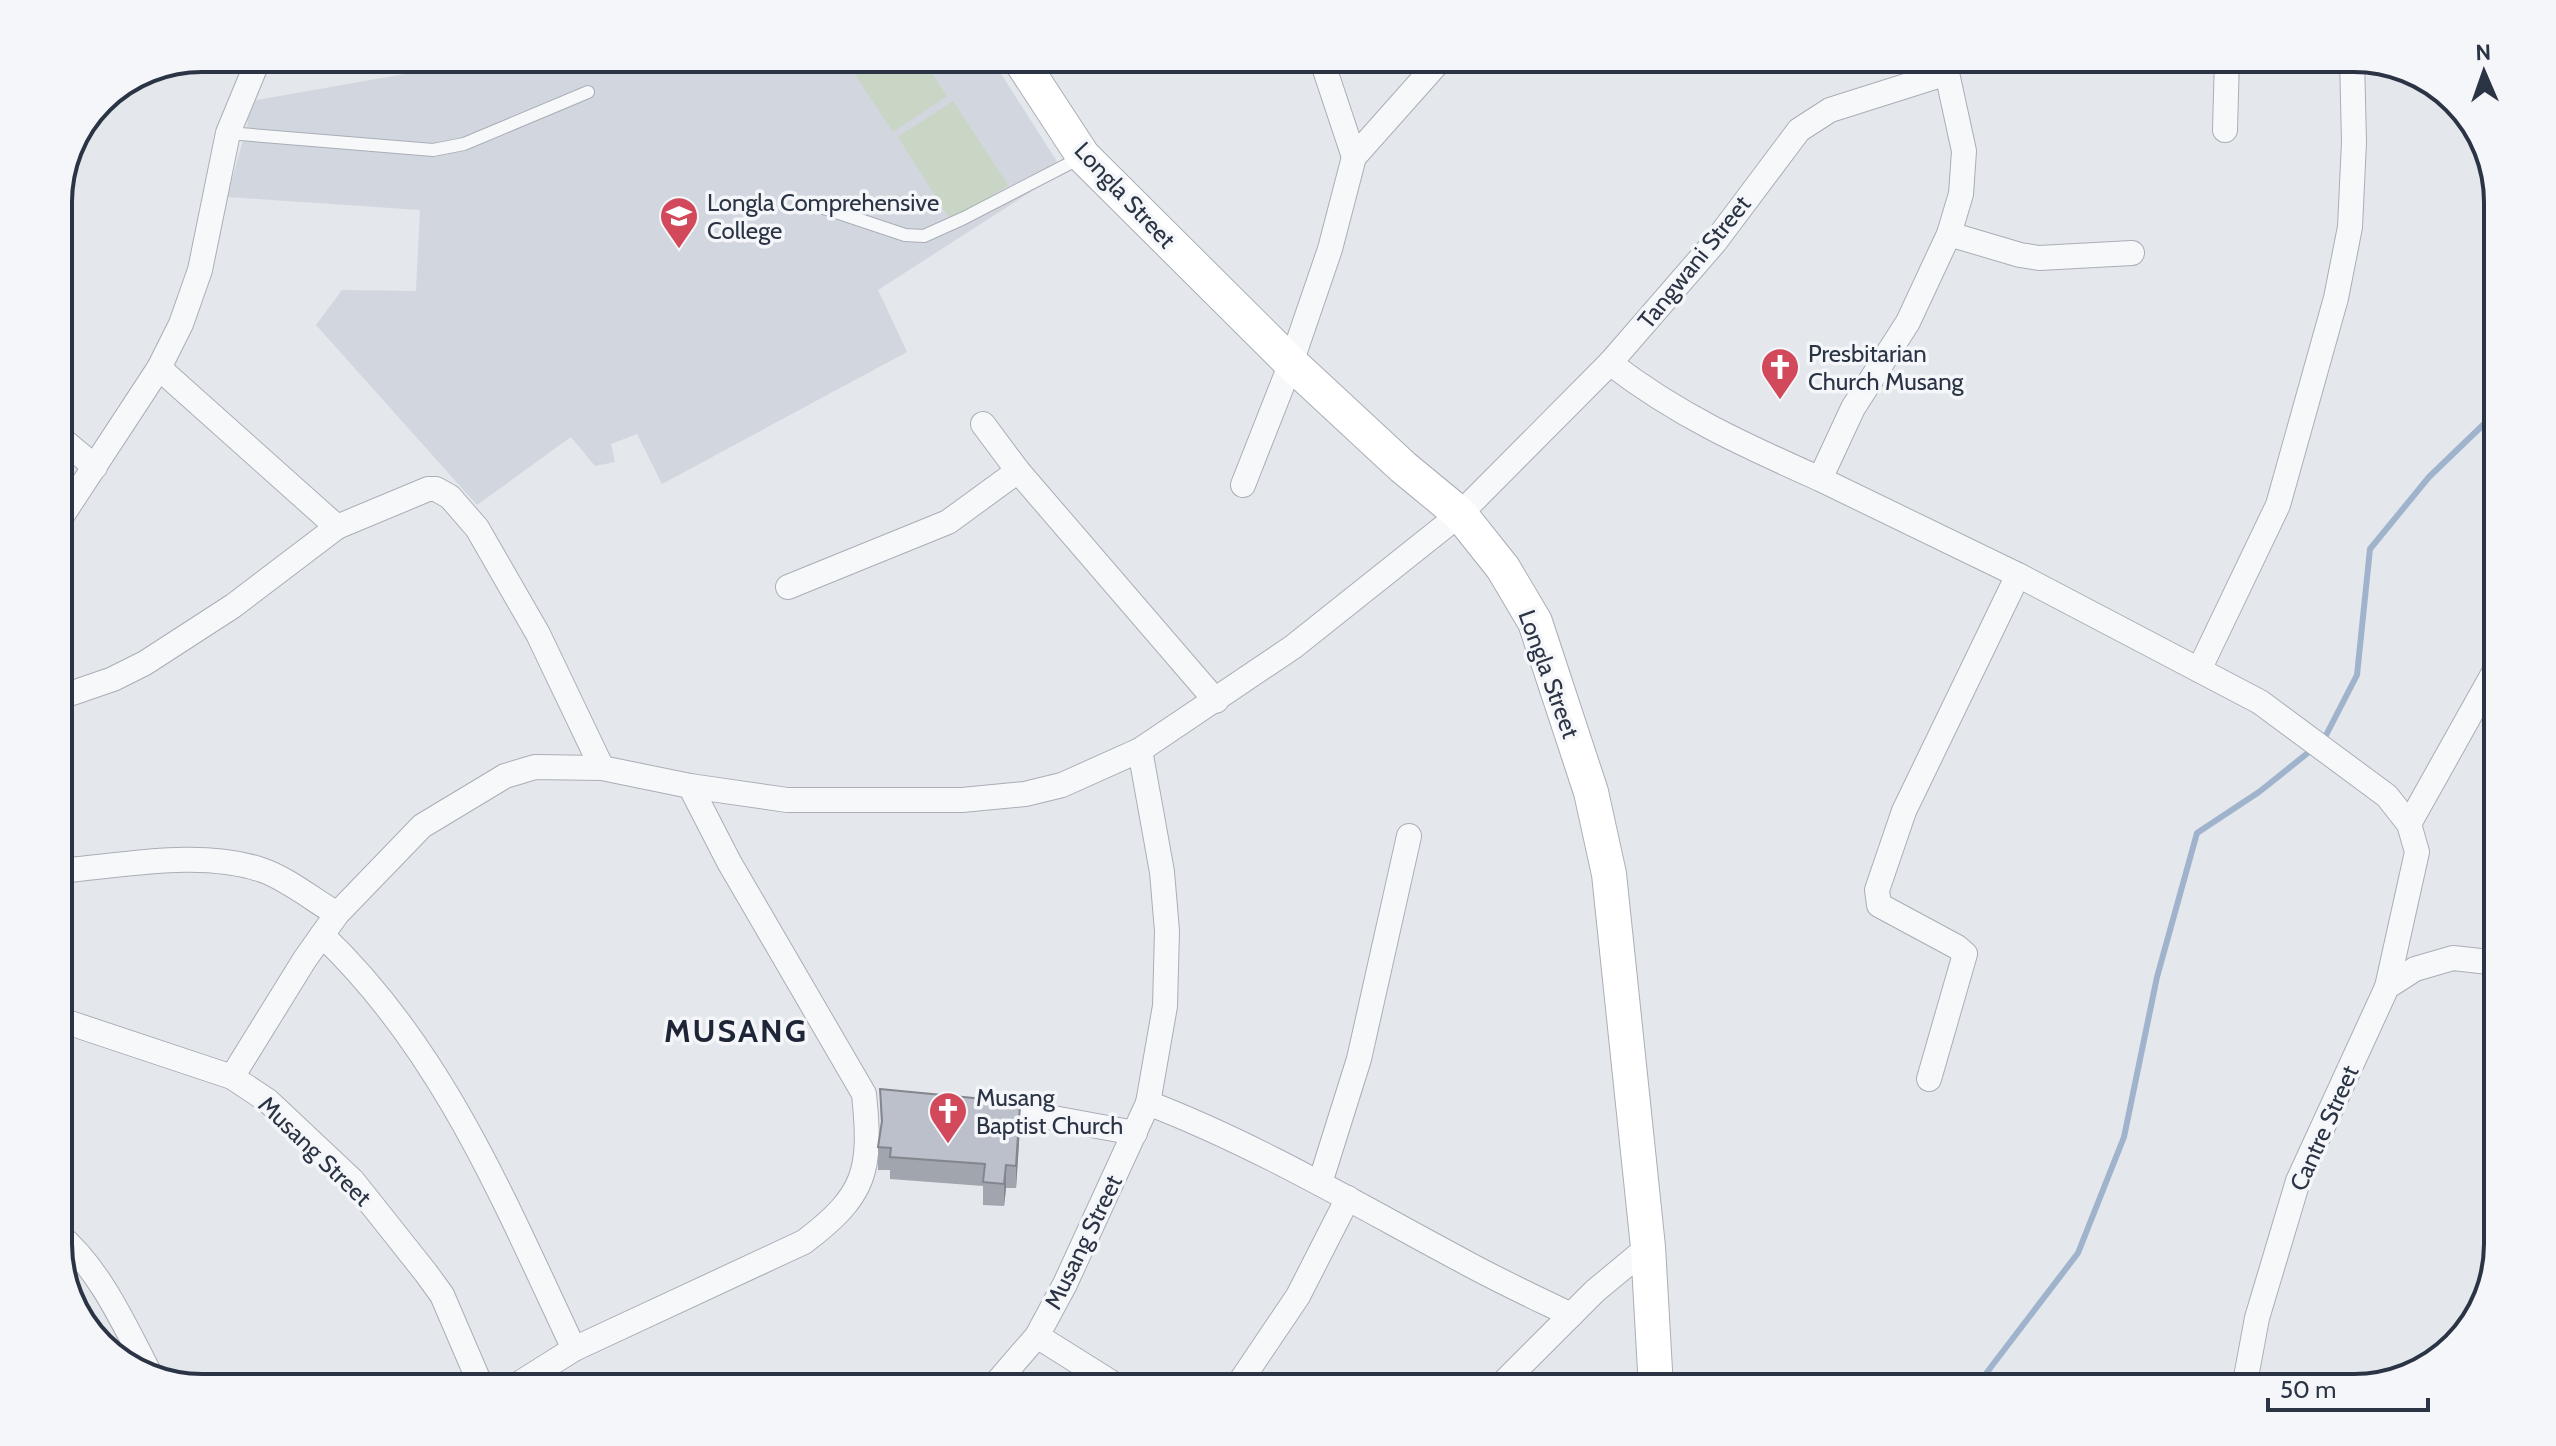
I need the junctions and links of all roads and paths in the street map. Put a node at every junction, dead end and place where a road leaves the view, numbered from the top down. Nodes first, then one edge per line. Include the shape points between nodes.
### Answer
1 (253, 72) edge
2 (1028, 72) edge
3 (1326, 72) edge
4 (1430, 72) edge
5 (1933, 72) edge
6 (1949, 72) edge
7 (2227, 72) edge
8 (2352, 72) edge
9 (588, 92) dead end
10 (2225, 130) dead end
11 (228, 133) junction
12 (1083, 156) junction
13 (1354, 157) junction
14 (818, 206) dead end
15 (1949, 234) junction
16 (2132, 253) dead end
17 (1291, 363) junction
18 (1610, 363) junction
19 (159, 368) junction
20 (983, 424) dead end
21 (72, 448) edge
22 (95, 467) junction
23 (1018, 471) junction
24 (1820, 479) junction
25 (1243, 485) dead end
26 (72, 501) edge
27 (1460, 514) junction
28 (337, 527) junction
29 (2018, 575) junction
30 (788, 587) dead end
31 (2199, 670) junction
32 (2484, 690) edge
33 (72, 693) edge
34 (1216, 701) junction
35 (1140, 750) junction
36 (602, 768) junction
37 (690, 786) junction
38 (2409, 824) junction
39 (1409, 836) dead end
40 (72, 870) edge
41 (337, 914) junction
42 (322, 935) junction
43 (2484, 961) edge
44 (2387, 987) junction
45 (72, 1024) edge
46 (232, 1077) junction
47 (1929, 1079) dead end
48 (864, 1094) junction
49 (893, 1096) edge
50 (1148, 1103) junction
51 (970, 1104) edge
52 (1135, 1133) junction
53 (1320, 1183) junction
54 (1348, 1198) junction
55 (72, 1245) edge
56 (1648, 1247) junction
57 (1571, 1315) junction
58 (1037, 1336) junction
59 (574, 1349) junction
60 (142, 1359) edge
61 (476, 1374) edge
62 (534, 1374) edge
63 (1004, 1374) edge
64 (1098, 1374) edge
65 (1245, 1374) edge
66 (1512, 1374) edge
67 (1655, 1374) edge
68 (2247, 1374) edge

1 - 11 street
2 - 12 main road, Longla Street
3 - 13 street
4 - 13 street
5 - 18 street, Tangwani Street via 1830,110 1799,130 1715,242
6 - 15 street via 1964,151 1961,194
7 - 10 street
8 - 31 street via 2350,227 2336,298 2278,505
9 - 11 lane via 464,144 433,150
11 - 19 street via 200,270
12 - 14 lane via 924,236 905,235
12 - 17 main road, Longla Street
13 - 17 street
15 - 16 street via 2039,258
15 - 24 street via 1908,322 1853,408
17 - 25 street
17 - 27 main road, Longla Street
18 - 24 street via 1711,430
18 - 27 street, Tangwani Street
19 - 22 street
19 - 28 street
20 - 23 street
21 - 22 street
22 - 26 street
23 - 30 street via 948,522
23 - 34 street
24 - 29 street
27 - 34 street, Tangwani Street
27 - 56 main road, Longla Street via 1503,568 1535,622 1591,792 1609,874
28 - 33 street via 233,606 145,663
28 - 36 street via 428,489 450,497 477,528 538,634
29 - 31 street
29 - 47 street via 1904,811 1877,890 1879,905 1965,954
31 - 38 street via 2260,702 2313,740 2387,796
32 - 38 street
34 - 35 street, Tangwani Street
35 - 37 street, Tangwani Street via 1062,785 962,800 787,800
35 - 50 street, Musang Street via 1167,931 1165,1006
36 - 37 street, Tangwani Street
36 - 41 street, Tangwani Street via 535,767 505,776 422,826
37 - 48 street
38 - 44 street, Cantre Street via 2417,852
39 - 53 street via 1359,1059
40 - 41 street via 192,859 227,862 264,870
41 - 42 street, Tangwani Street
42 - 46 street, Tangwani Street
42 - 59 street via 358,969 453,1100
43 - 44 street via 2453,958 2415,969
44 - 68 street, Cantre Street via 2298,1181 2257,1318
45 - 46 street, Musang Street
46 - 61 street, Musang Street via 268,1101 353,1181 442,1295
48 - 49 street
48 - 59 street via 864,1175 853,1198 830,1223 804,1242
50 - 52 street, Musang Street
50 - 53 street
51 - 52 street
52 - 58 street, Musang Street
53 - 54 street
54 - 57 street
54 - 65 street via 1298,1296
55 - 60 street
56 - 57 street
56 - 67 main road, Longla Street
57 - 66 street
58 - 63 street, Musang Street
58 - 64 street
59 - 62 street

